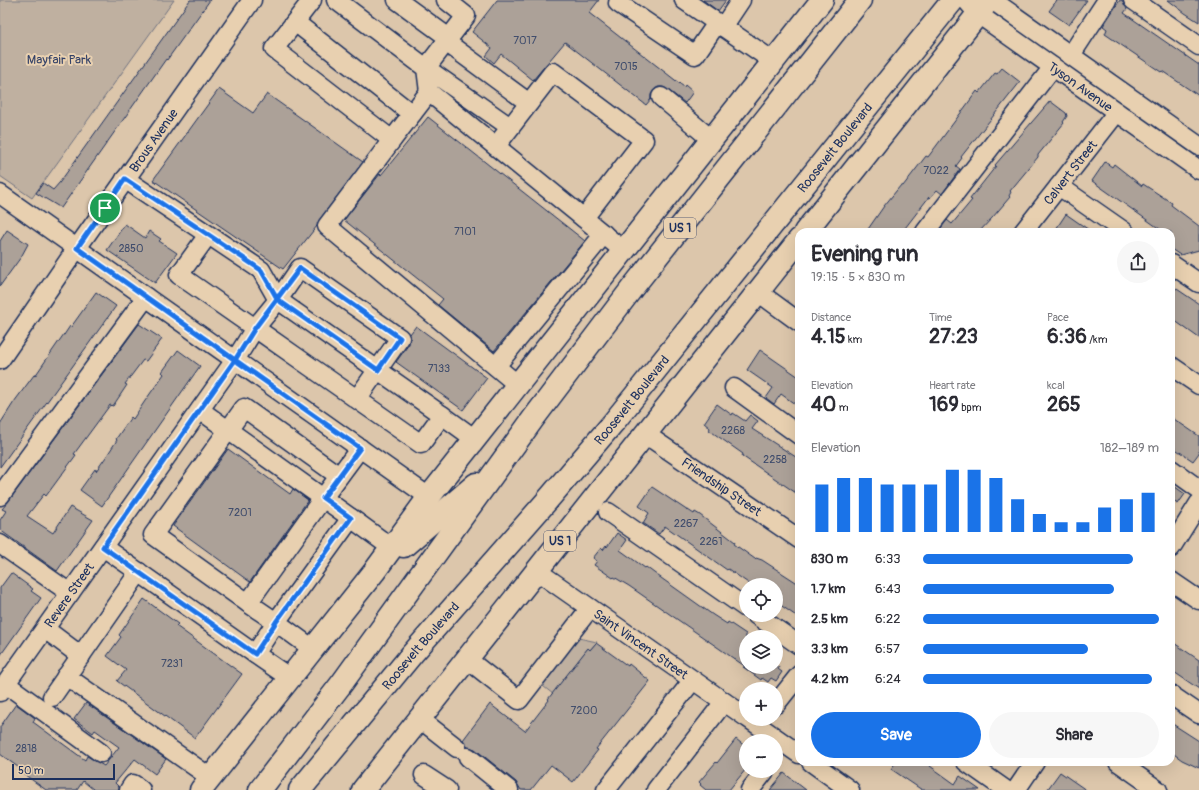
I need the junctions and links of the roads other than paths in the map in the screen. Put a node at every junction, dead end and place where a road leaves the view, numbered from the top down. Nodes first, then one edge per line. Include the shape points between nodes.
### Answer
1 (252, 0) edge
2 (312, 0) edge
3 (336, 0) edge
4 (397, 0) edge
5 (446, 0) edge
6 (620, 0) edge
7 (684, 0) edge
8 (741, 0) edge
9 (822, 0) edge
10 (860, 0) edge
11 (953, 0) edge
12 (1107, 0) edge
13 (1133, 0) edge
14 (981, 4) edge
15 (295, 22) junction
16 (720, 25) junction
17 (448, 40) junction
18 (1199, 46) edge
19 (1070, 55) junction
20 (773, 61) junction
21 (1053, 67) junction
22 (426, 68) junction
23 (429, 92) junction
24 (661, 97) dead end
25 (529, 103) junction
26 (1117, 112) junction
27 (412, 114) junction
28 (1167, 123) junction
29 (854, 124) junction
30 (510, 128) junction
31 (1155, 138) junction
32 (392, 140) junction
33 (712, 140) junction
34 (496, 146) junction
35 (1199, 146) edge
36 (1199, 170) edge
37 (125, 179) junction
38 (1059, 186) junction
39 (1, 197) edge
40 (584, 218) junction
41 (808, 228) edge
42 (928, 228) edge
43 (1026, 228) edge
44 (1119, 228) edge
45 (208, 234) junction
46 (604, 234) junction
47 (795, 245) edge
48 (77, 248) junction
49 (624, 251) junction
50 (1175, 267) edge
51 (1199, 283) edge
52 (758, 292) junction
53 (146, 297) junction
54 (278, 300) junction
55 (795, 319) edge
56 (255, 328) junction
57 (0, 360) edge
58 (235, 360) junction
59 (496, 366) junction
60 (1175, 369) edge
61 (378, 370) junction
62 (518, 385) junction
63 (1199, 385) edge
64 (734, 388) dead end
65 (357, 400) junction
66 (200, 410) junction
67 (442, 415) junction
68 (228, 431) junction
69 (795, 432) edge
70 (645, 434) junction
71 (475, 439) junction
72 (360, 448) junction
73 (504, 459) junction
74 (1175, 472) edge
75 (339, 476) junction
76 (1199, 489) edge
77 (0, 496) edge
78 (429, 497) junction
79 (323, 498) junction
80 (1199, 503) edge
81 (608, 512) dead end
82 (351, 518) junction
83 (795, 536) edge
84 (1175, 542) edge
85 (0, 544) edge
86 (103, 547) junction
87 (392, 548) junction
88 (537, 571) junction
89 (140, 572) junction
90 (374, 572) junction
91 (1175, 584) edge
92 (70, 593) junction
93 (1199, 600) edge
94 (248, 603) junction
95 (739, 603) edge
96 (590, 608) junction
97 (276, 622) junction
98 (766, 622) edge
99 (44, 630) junction
100 (795, 642) edge
101 (313, 649) junction
102 (255, 654) junction
103 (81, 656) junction
104 (467, 659) junction
105 (66, 676) junction
106 (290, 678) junction
107 (694, 680) junction
108 (795, 680) edge
109 (3, 688) edge
110 (783, 695) edge
111 (52, 697) dead end
112 (1175, 698) edge
113 (724, 702) junction
114 (739, 711) edge
115 (1199, 714) edge
116 (420, 719) junction
117 (760, 726) edge
118 (787, 752) edge
119 (102, 753) dead end
120 (816, 766) edge
121 (972, 766) edge
122 (1032, 766) edge
123 (1124, 766) edge
124 (424, 775) dead end
125 (759, 778) edge
126 (206, 784) edge
127 (369, 788) edge
128 (846, 789) edge
129 (129, 790) edge
130 (141, 790) edge
131 (260, 790) edge
132 (300, 790) edge
133 (447, 790) edge
134 (509, 790) edge
135 (606, 790) edge
136 (656, 790) edge
137 (750, 790) edge
138 (1006, 790) edge
139 (1016, 790) edge
140 (1158, 790) edge

1 - 37 street, Brous Avenue
2 - 15 street
3 - 22 street
4 - 17 street
5 - 17 street via 466,16
6 - 16 street via 618,3 695,56
7 - 16 street
8 - 16 street
9 - 20 highway, US 1
10 - 73 highway, US 1 via 633,287
11 - 29 highway, Roosevelt Boulevard / US 1
12 - 19 street
13 - 18 street
14 - 19 street, Tyson Avenue
14 - 21 street, Tyson Avenue
14 - 41 highway
15 - 27 street
15 - 32 street via 274,49
16 - 20 street
17 - 22 street
17 - 25 street
19 - 28 street, Tyson Avenue
20 - 33 highway, US 1
21 - 26 street, Tyson Avenue
21 - 42 street
22 - 23 street
22 - 30 street
23 - 27 street
23 - 34 street
24 - 33 street
25 - 30 street
25 - 40 street via 553,72 644,140
26 - 31 street, Tyson Avenue
26 - 38 street, Calvert Street
27 - 32 street
28 - 31 street
28 - 35 street, Tyson Avenue
29 - 52 highway
29 - 132 highway, Roosevelt Boulevard / US 1 via 613,423 413,653
30 - 34 street
31 - 36 street, Tyson Avenue
32 - 59 street via 326,226
33 - 49 highway, US 1
34 - 40 street
37 - 45 street
37 - 48 street, Brous Avenue
38 - 43 street, Calvert Street
38 - 44 street
39 - 48 street
40 - 46 street
45 - 54 street via 261,270
45 - 56 street via 179,275
46 - 49 street
46 - 59 street
47 - 52 highway, US 1
48 - 53 street
48 - 57 street, Brous Avenue
49 - 62 highway, US 1
50 - 51 street
52 - 55 street
52 - 70 highway, US 1
53 - 58 street
53 - 77 street
54 - 56 street, Revere Street
54 - 61 street
54 - 61 street, Revere Street via 300,268 338,294 400,338
56 - 58 street, Revere Street
56 - 65 street
58 - 66 street, Revere Street
58 - 72 street
59 - 62 street
60 - 63 street
61 - 65 street
61 - 67 street
62 - 71 highway, US 1
64 - 69 street
65 - 67 street via 421,444
66 - 68 street
66 - 86 street, Revere Street
67 - 71 street
68 - 75 street via 244,408
68 - 79 street
68 - 94 street via 153,534
70 - 83 street, Friendship Street
70 - 88 highway, US 1
71 - 78 highway, US 1
72 - 75 street
72 - 78 street
73 - 90 highway
73 - 131 highway, US 1 via 387,622
74 - 76 street
75 - 79 street
78 - 87 highway, US 1
79 - 82 street
79 - 94 street
80 - 84 street
81 - 95 street
82 - 87 street
82 - 97 street
85 - 92 street
86 - 89 street
86 - 92 street, Revere Street
87 - 90 highway, US 1
88 - 96 street, Saint Vincent Street
88 - 104 highway, US 1
89 - 102 street
89 - 103 street
90 - 101 highway, US 1
91 - 93 street
92 - 99 street, Revere Street
94 - 97 street
96 - 104 street via 519,700
96 - 107 street, Saint Vincent Street
97 - 101 street
97 - 102 street
98 - 100 street
99 - 103 street
99 - 109 street, Revere Street
101 - 106 highway, US 1
102 - 106 street
103 - 105 street
104 - 116 highway, US 1
105 - 111 street
105 - 126 street
106 - 126 highway, US 1
107 - 113 street, Saint Vincent Street
107 - 135 street
108 - 110 street
109 - 119 street
112 - 115 street
113 - 114 street, Saint Vincent Street
113 - 136 street
116 - 127 highway, US 1
116 - 134 street
117 - 118 street, Saint Vincent Street
120 - 128 street
121 - 138 street
122 - 139 street
123 - 140 street
124 - 133 street
125 - 137 street
129 - 130 street via 134,784

